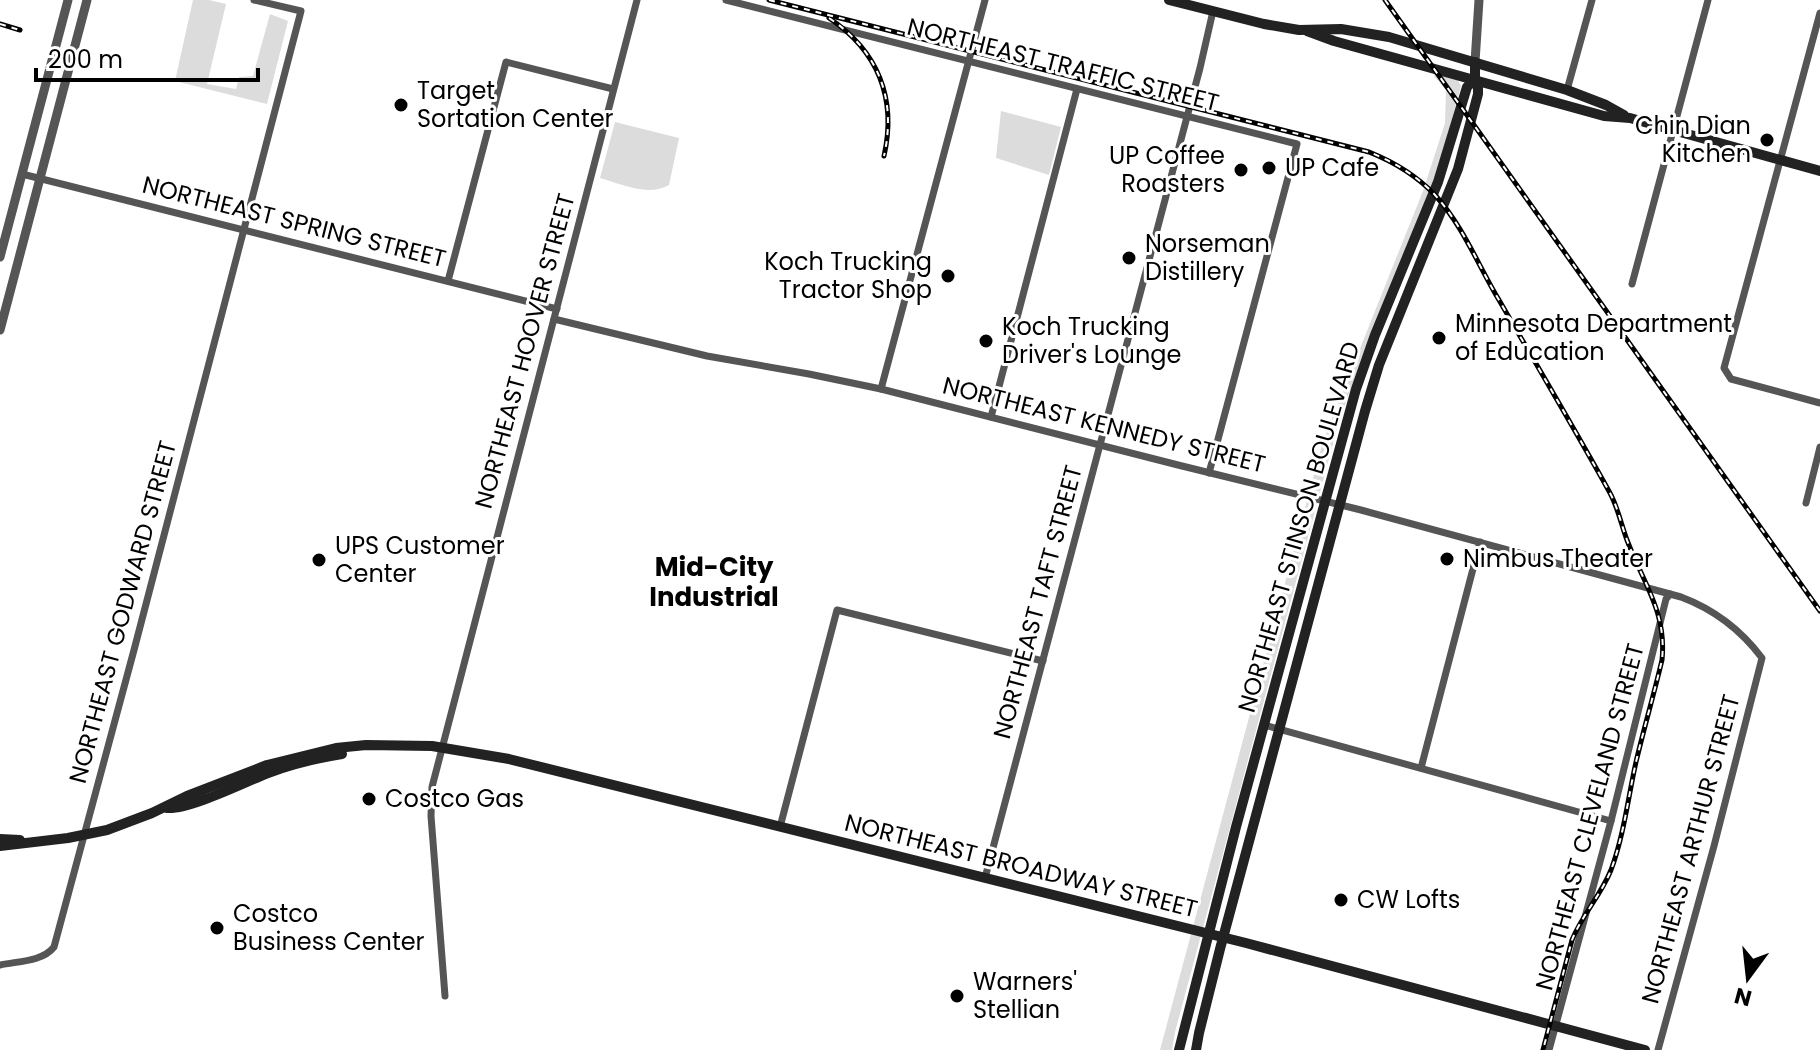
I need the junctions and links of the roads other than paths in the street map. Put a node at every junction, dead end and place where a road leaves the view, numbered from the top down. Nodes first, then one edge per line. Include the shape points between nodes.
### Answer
1 (68, 0) edge
2 (87, 0) edge
3 (254, 0) edge
4 (637, 0) edge
5 (726, 0) edge
6 (985, 0) edge
7 (1169, 0) edge
8 (1479, 0) edge
9 (1592, 0) edge
10 (1708, 0) edge
11 (1213, 11) junction
12 (1820, 13) edge
13 (1307, 31) junction
14 (968, 61) junction
15 (1475, 62) junction
16 (1475, 79) junction
17 (613, 89) junction
18 (1077, 89) junction
19 (1567, 90) junction
20 (1187, 117) junction
21 (1630, 118) junction
22 (1673, 131) junction
23 (1780, 160) junction
24 (1820, 171) edge
25 (22, 174) junction
26 (40, 178) junction
27 (243, 230) junction
28 (0, 257) edge
29 (448, 281) junction
30 (1632, 284) dead end
31 (557, 309) junction
32 (554, 319) junction
33 (0, 330) edge
34 (881, 389) junction
35 (1820, 403) edge
36 (991, 417) junction
37 (1100, 445) junction
38 (1820, 447) edge
39 (1209, 473) junction
40 (1325, 501) junction
41 (1806, 503) dead end
42 (1339, 505) junction
43 (1480, 542) junction
44 (1670, 594) junction
45 (1762, 658) joint
46 (1043, 661) junction
47 (1264, 725) junction
48 (1279, 729) junction
49 (443, 747) junction
50 (1421, 768) junction
51 (1611, 821) junction
52 (780, 827) junction
53 (84, 836) junction
54 (0, 839) edge
55 (30, 842) junction
56 (0, 846) edge
57 (985, 878) junction
58 (1209, 934) junction
59 (1224, 937) junction
60 (0, 965) edge
61 (445, 996) dead end
62 (1555, 1026) junction
63 (1179, 1050) edge
64 (1196, 1050) edge
65 (1549, 1050) edge
66 (1645, 1050) edge
67 (1658, 1050) edge

1 - 25 street
2 - 26 street
3 - 27 street, NORTHEAST GODWARD STREET via 301,11
4 - 17 street, NORTHEAST HOOVER STREET
5 - 14 street, NORTHEAST TRAFFIC STREET
6 - 14 street
7 - 11 main road
8 - 15 street
9 - 19 street
10 - 22 street
11 - 13 main road
11 - 20 street, NORTHEAST TAFT STREET
12 - 23 street
13 - 15 main road via 1365,32
13 - 16 main road
14 - 18 street, NORTHEAST TRAFFIC STREET
14 - 34 street
15 - 16 main road
15 - 19 main road
16 - 21 main road via 1604,116
16 - 40 main road, NORTHEAST STINSON BOULEVARD via 1467,87 1438,182 1362,368
16 - 42 main road, NORTHEAST STINSON BOULEVARD via 1478,94 1458,169 1379,365
17 - 29 street via 506,62
17 - 31 street, NORTHEAST HOOVER STREET
18 - 20 street, NORTHEAST TRAFFIC STREET
18 - 36 street
19 - 21 main road
20 - 37 street, NORTHEAST TAFT STREET
20 - 39 street, NORTHEAST TRAFFIC STREET via 1297,144
21 - 22 main road
22 - 23 main road
22 - 30 street
23 - 24 main road
23 - 35 street via 1724,368 1731,379
25 - 26 street, NORTHEAST SPRING STREET
25 - 28 street
26 - 27 street, NORTHEAST SPRING STREET
26 - 33 street
27 - 29 street, NORTHEAST SPRING STREET
27 - 53 street, NORTHEAST GODWARD STREET
29 - 31 street, NORTHEAST SPRING STREET
31 - 32 street, NORTHEAST HOOVER STREET
32 - 34 street, NORTHEAST KENNEDY STREET via 715,358
32 - 49 street, NORTHEAST HOOVER STREET
34 - 36 street, NORTHEAST KENNEDY STREET
36 - 37 street, NORTHEAST KENNEDY STREET
37 - 39 street, NORTHEAST KENNEDY STREET
37 - 46 street, NORTHEAST TAFT STREET
38 - 41 street
39 - 40 street, NORTHEAST KENNEDY STREET
40 - 42 street, NORTHEAST KENNEDY STREET
40 - 47 main road, NORTHEAST STINSON BOULEVARD
42 - 43 street, NORTHEAST KENNEDY STREET
42 - 48 main road, NORTHEAST STINSON BOULEVARD
43 - 44 street, NORTHEAST KENNEDY STREET
43 - 50 street
44 - 45 street, NORTHEAST KENNEDY STREET via 1720,617
44 - 51 street, NORTHEAST CLEVELAND STREET
45 - 67 street, NORTHEAST ARTHUR STREET
46 - 52 street via 837,610
46 - 57 street, NORTHEAST TAFT STREET
47 - 48 street
47 - 58 main road, NORTHEAST STINSON BOULEVARD
48 - 50 street
48 - 59 main road, NORTHEAST STINSON BOULEVARD
49 - 52 main road, NORTHEAST BROADWAY STREET
49 - 53 main road, NORTHEAST BROADWAY STREET via 366,745 283,760
49 - 61 street, NORTHEAST HOOVER STREET via 431,803
50 - 51 street
51 - 62 street, NORTHEAST CLEVELAND STREET
52 - 57 main road, NORTHEAST BROADWAY STREET
53 - 55 main road, NORTHEAST BROADWAY STREET
53 - 60 street, NORTHEAST GODWARD STREET via 51,952
54 - 55 main road, NORTHEAST BROADWAY STREET
55 - 56 main road, NORTHEAST BROADWAY STREET
57 - 58 main road, NORTHEAST BROADWAY STREET
58 - 59 main road, NORTHEAST BROADWAY STREET
58 - 63 main road, NORTHEAST STINSON BOULEVARD
59 - 62 main road, NORTHEAST BROADWAY STREET
59 - 64 main road, NORTHEAST STINSON BOULEVARD
62 - 65 street, NORTHEAST CLEVELAND STREET
62 - 66 main road, NORTHEAST BROADWAY STREET

